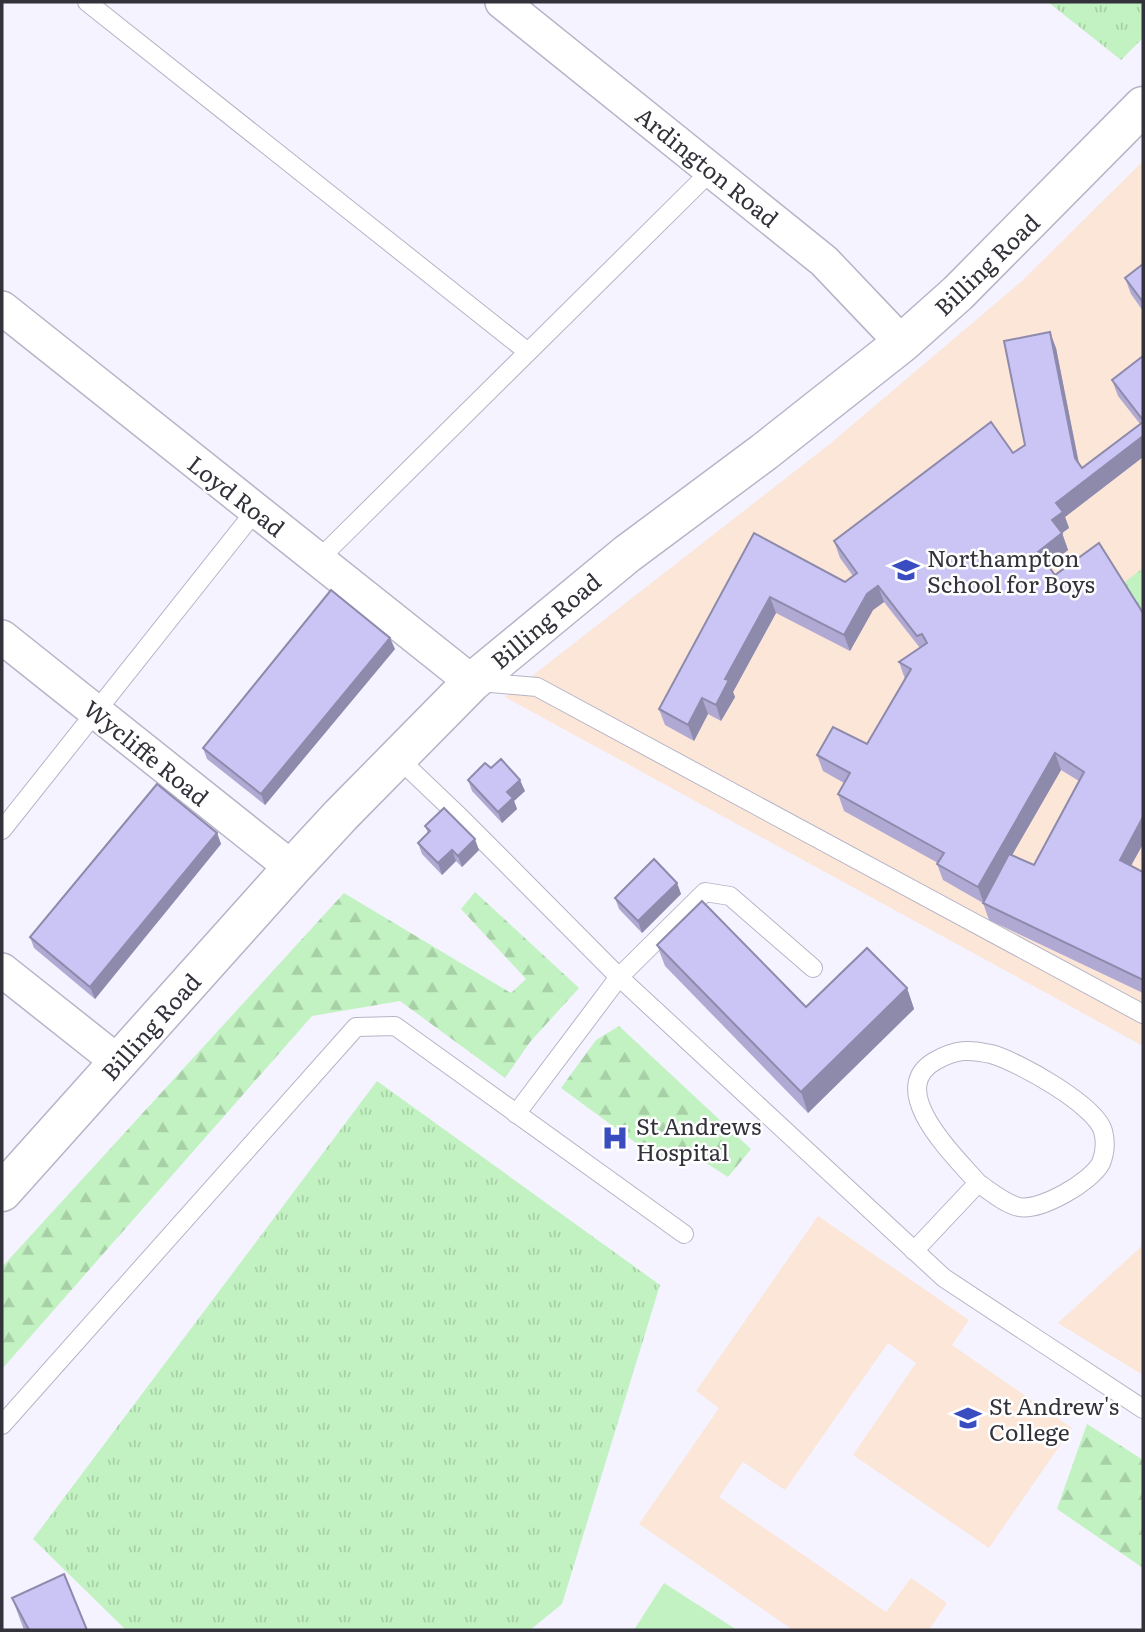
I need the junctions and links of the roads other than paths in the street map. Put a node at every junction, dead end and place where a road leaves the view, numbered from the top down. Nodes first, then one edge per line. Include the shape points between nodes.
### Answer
1 (87, 2) edge
2 (502, 2) edge
3 (1143, 106) edge
4 (712, 170) junction
5 (2, 308) edge
6 (902, 343) junction
7 (528, 352) junction
8 (256, 510) junction
9 (319, 559) junction
10 (2, 637) edge
11 (472, 682) junction
12 (96, 711) junction
13 (397, 757) junction
14 (2, 830) edge
15 (292, 868) junction
16 (813, 968) dead end
17 (2, 970) edge
18 (619, 977) junction
19 (1143, 1014) edge
20 (118, 1062) junction
21 (516, 1114) junction
22 (978, 1183) junction
23 (2, 1192) edge
24 (684, 1234) dead end
25 (914, 1251) junction
26 (1143, 1409) edge
27 (2, 1425) edge

1 - 7 lane
2 - 4 street, Ardington Road
3 - 6 street, Billing Road via 958,293
4 - 6 street, Ardington Road via 824,261
4 - 7 lane
5 - 8 street, Loyd Road
6 - 11 street, Billing Road via 626,554
7 - 9 lane
8 - 9 street, Loyd Road
8 - 12 lane
9 - 11 street, Loyd Road
10 - 12 street, Wycliffe Road
11 - 13 street, Billing Road
11 - 19 lane via 537,687
12 - 14 lane
12 - 15 street, Wycliffe Road
13 - 15 street, Billing Road
13 - 18 lane
15 - 20 street, Billing Road
16 - 18 lane via 730,896 705,892
17 - 20 street
18 - 21 lane
18 - 25 lane
20 - 23 street, Billing Road
21 - 24 lane
21 - 27 lane via 395,1027 356,1027
22 - 22 lane via 925,1119 916,1093 931,1063 946,1055 970,1049 999,1056 1079,1102 1103,1129 1106,1146 1100,1165 1052,1202 1021,1208
22 - 25 lane
25 - 26 lane via 944,1279

